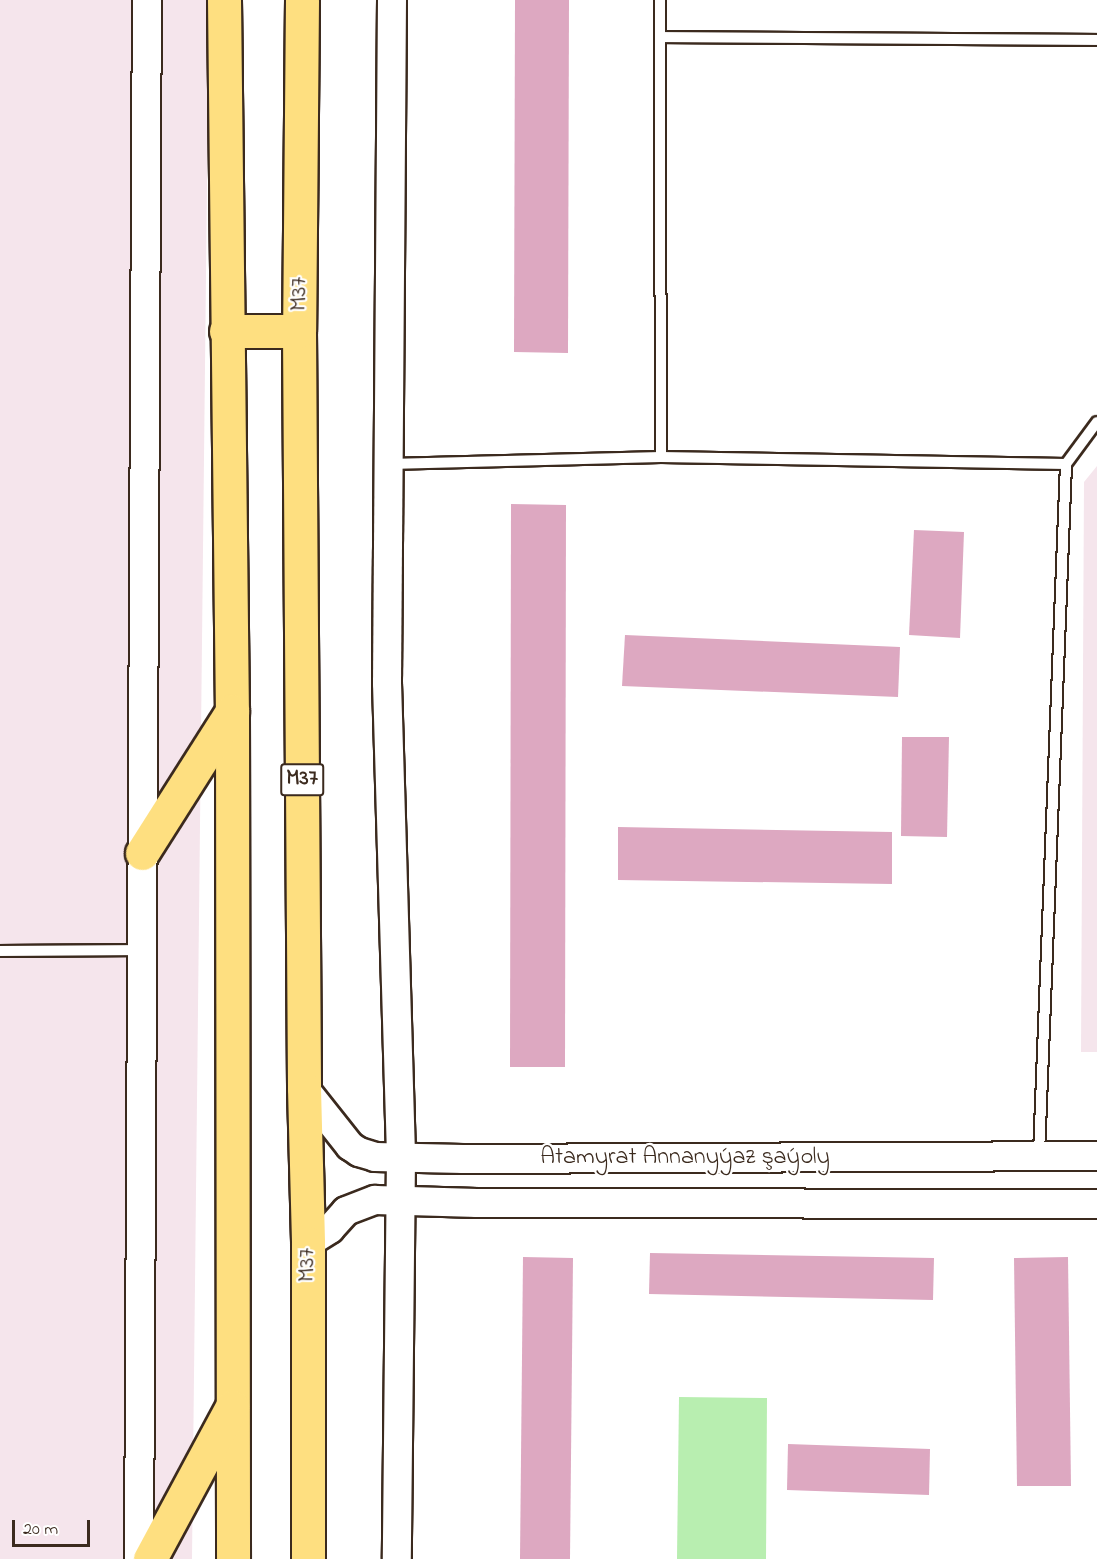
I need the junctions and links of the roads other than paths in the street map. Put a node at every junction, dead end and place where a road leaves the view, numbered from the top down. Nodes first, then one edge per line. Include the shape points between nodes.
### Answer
1 (147, 0) edge
2 (225, 0) edge
3 (302, 0) edge
4 (392, 0) edge
5 (660, 0) edge
6 (660, 37) junction
7 (1097, 40) edge
8 (226, 331) junction
9 (299, 331) junction
10 (1097, 423) edge
11 (661, 457) junction
12 (389, 464) junction
13 (1066, 464) junction
14 (232, 711) junction
15 (142, 853) junction
16 (142, 950) junction
17 (0, 951) edge
18 (304, 1088) junction
19 (1039, 1156) junction
20 (1097, 1156) edge
21 (401, 1157) junction
22 (399, 1200) junction
23 (1097, 1204) edge
24 (308, 1244) junction
25 (235, 1403) junction
26 (139, 1559) edge
27 (150, 1559) edge
28 (233, 1559) edge
29 (308, 1559) edge
30 (397, 1559) edge

1 - 15 street
2 - 8 highway
3 - 9 highway, M37 / M37
4 - 12 street
5 - 6 lane
6 - 7 lane
6 - 11 lane
8 - 9 highway
8 - 14 highway
9 - 18 highway, M37 / M37
10 - 13 lane
11 - 12 lane
11 - 13 lane
12 - 21 street via 387,683
13 - 19 lane
14 - 15 highway
14 - 25 highway
15 - 16 street
16 - 17 lane
16 - 26 street
18 - 21 street, Atamyrat Annanyýaz şaýoly via 350,1146 375,1157
18 - 24 highway, M37 / M37
19 - 20 street, Atamyrat Annanyýaz şaýoly
19 - 21 street, Atamyrat Annanyýaz şaýoly
21 - 22 street
22 - 23 street, Atamyrat Annanyýaz şaýoly
22 - 24 street, Atamyrat Annanyýaz şaýoly via 375,1200 346,1211 330,1229
22 - 30 street
24 - 29 highway, M37 / M37
25 - 27 highway
25 - 28 highway

